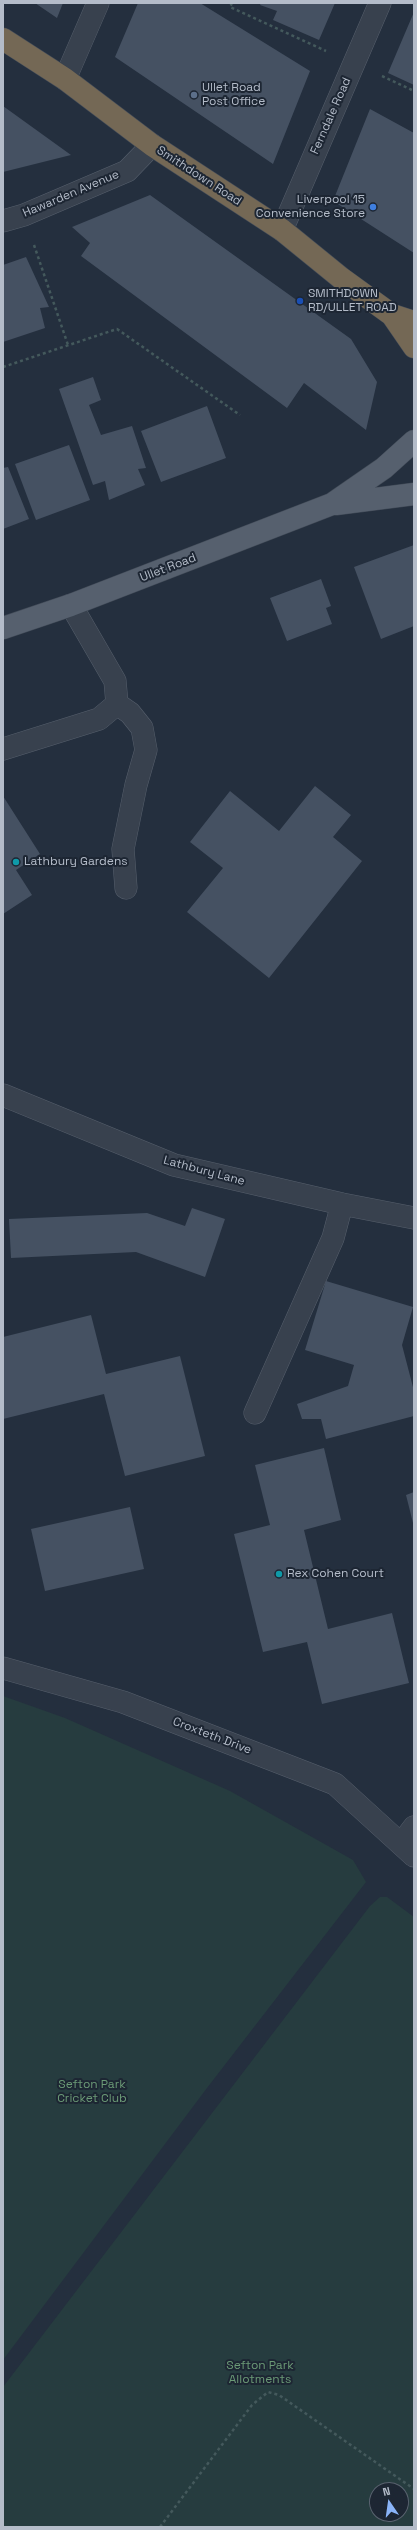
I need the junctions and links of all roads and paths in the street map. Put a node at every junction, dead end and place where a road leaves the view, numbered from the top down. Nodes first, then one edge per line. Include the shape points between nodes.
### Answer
1 (98, 3) edge
2 (232, 3) edge
3 (380, 3) edge
4 (3, 39) edge
5 (354, 64) junction
6 (65, 79) junction
7 (152, 145) junction
8 (24, 214) junction
9 (3, 221) edge
10 (282, 230) junction
11 (392, 315) junction
12 (414, 322) edge
13 (68, 344) junction
14 (414, 347) edge
15 (3, 367) edge
16 (240, 415) dead end
17 (414, 441) edge
18 (414, 494) edge
19 (332, 504) junction
20 (71, 606) junction
21 (3, 628) edge
22 (117, 704) junction
23 (3, 749) edge
24 (126, 888) dead end
25 (3, 1095) edge
26 (342, 1204) junction
27 (414, 1218) edge
28 (256, 1413) dead end
29 (3, 1668) edge
30 (410, 1842) edge
31 (414, 2489) edge
32 (160, 2527) edge

1 - 6 street
2 - 5 path via 230,7
3 - 5 street, Ferndale Road
4 - 6 highway, Smithdown Road
5 - 10 street, Ferndale Road
6 - 7 highway, Smithdown Road
7 - 8 street, Hawarden Avenue via 127,171
7 - 10 highway, Smithdown Road
8 - 9 street, Hawarden Avenue
8 - 13 path
10 - 11 highway, Smithdown Road
11 - 12 highway, Smithdown Road
11 - 14 highway, Smithdown Road
13 - 15 path
13 - 16 path via 117,329
17 - 19 main road, Ullet Road via 384,468
18 - 19 main road, Ullet Road
19 - 20 main road, Ullet Road
20 - 21 main road, Ullet Road
20 - 22 street via 115,681
22 - 23 street via 99,719
22 - 24 street via 130,713 142,728 146,750 123,849
25 - 26 street, Lathbury Lane via 174,1165
26 - 27 street, Lathbury Lane
26 - 28 street via 333,1238
29 - 30 street, Croxteth Drive via 123,1702 334,1784
31 - 32 path via 285,2399 268,2392 252,2405

